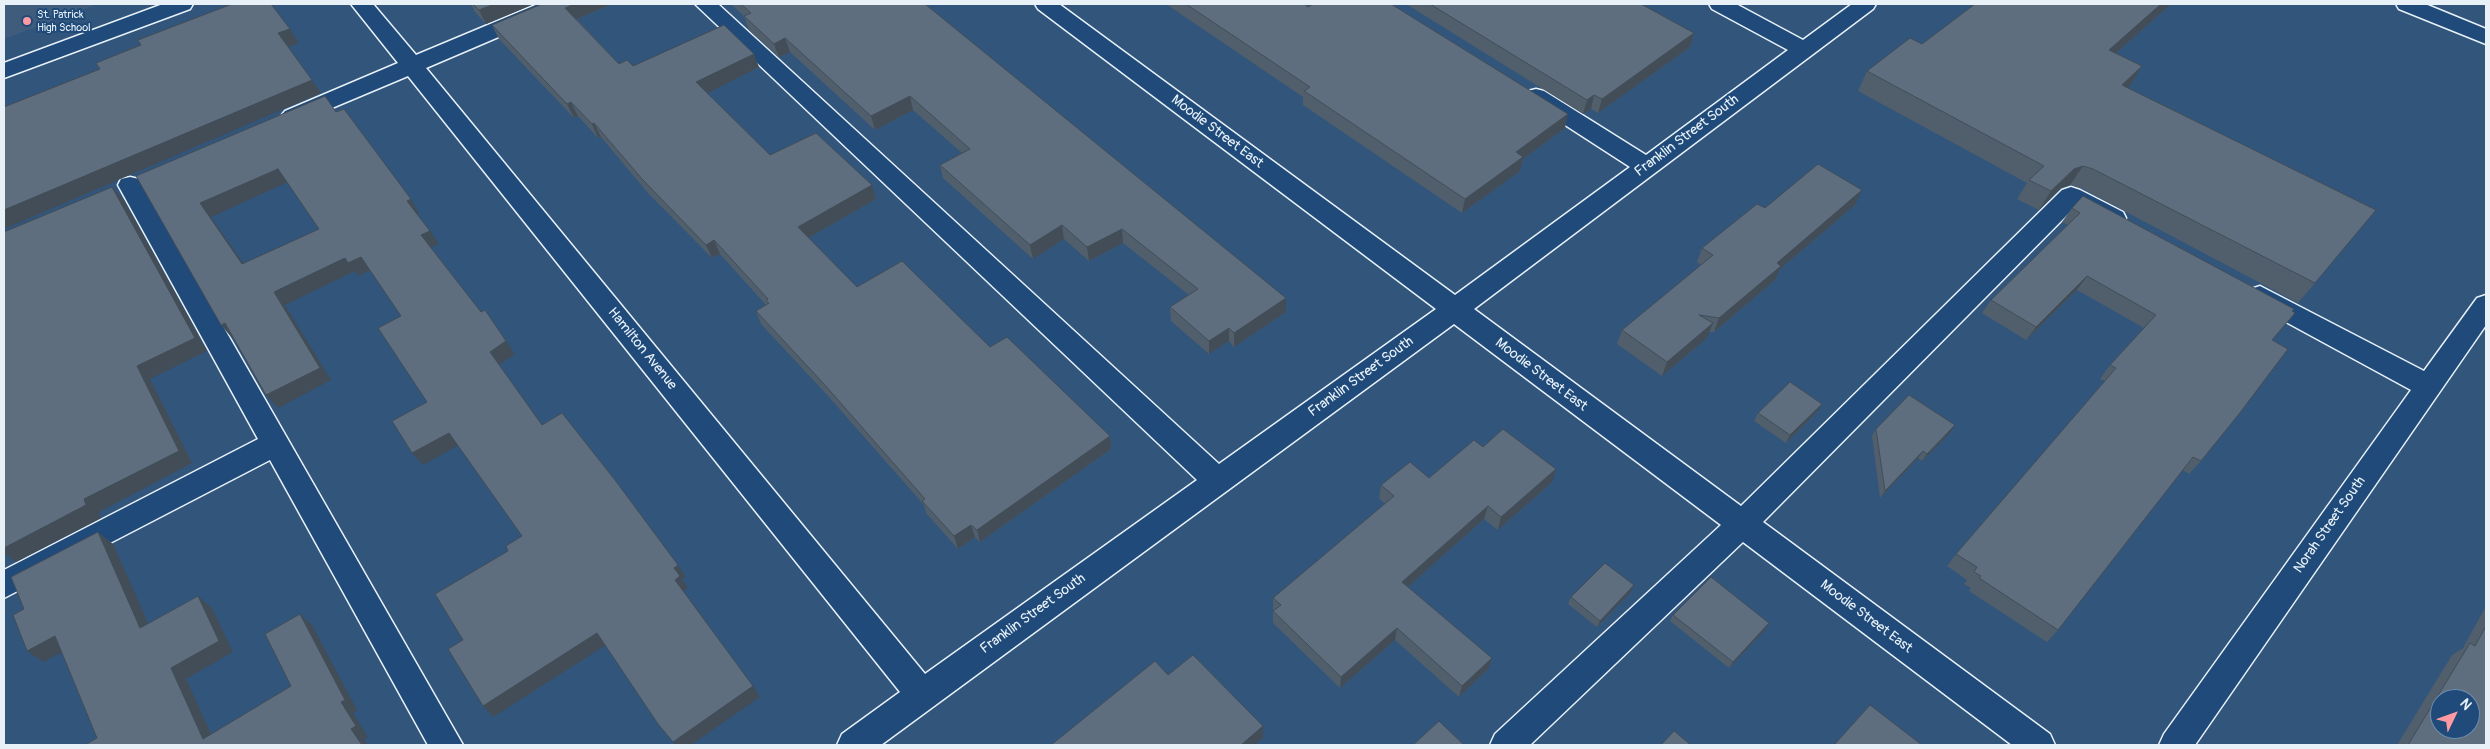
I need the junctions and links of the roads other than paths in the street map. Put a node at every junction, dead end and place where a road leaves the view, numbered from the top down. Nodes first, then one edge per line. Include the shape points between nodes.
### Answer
1 (182, 4) edge
2 (362, 4) edge
3 (556, 4) edge
4 (706, 4) edge
5 (1046, 4) edge
6 (1720, 4) edge
7 (1865, 4) edge
8 (2407, 4) edge
9 (2486, 37) edge
10 (1803, 49) junction
11 (412, 65) junction
12 (4, 71) edge
13 (1522, 87) edge
14 (272, 125) edge
15 (1647, 166) junction
16 (130, 186) dead end
17 (2132, 228) edge
18 (2236, 283) edge
19 (2486, 305) edge
20 (1454, 310) junction
21 (2428, 386) junction
22 (275, 444) junction
23 (1218, 481) junction
24 (1742, 524) junction
25 (4, 585) edge
26 (922, 695) junction
27 (446, 745) edge
28 (854, 745) edge
29 (1506, 745) edge
30 (2038, 745) edge
31 (2176, 745) edge

1 - 12 street
2 - 11 street, Hamilton Avenue
3 - 11 street
4 - 23 street
5 - 20 street, Moodie Street East
6 - 10 street
7 - 10 street, Franklin Street South
8 - 9 street
10 - 15 street, Franklin Street South
11 - 14 street
11 - 26 street, Hamilton Avenue
13 - 15 street
15 - 20 street, Franklin Street South
16 - 22 street
17 - 24 street via 2071,196
18 - 21 street
19 - 21 street, Norah Street South
20 - 23 street, Franklin Street South
20 - 24 street, Moodie Street East
21 - 31 street, Norah Street South
22 - 25 street
22 - 27 street
23 - 26 street, Franklin Street South
24 - 29 street
24 - 30 street, Moodie Street East
26 - 28 street, Franklin Street South

